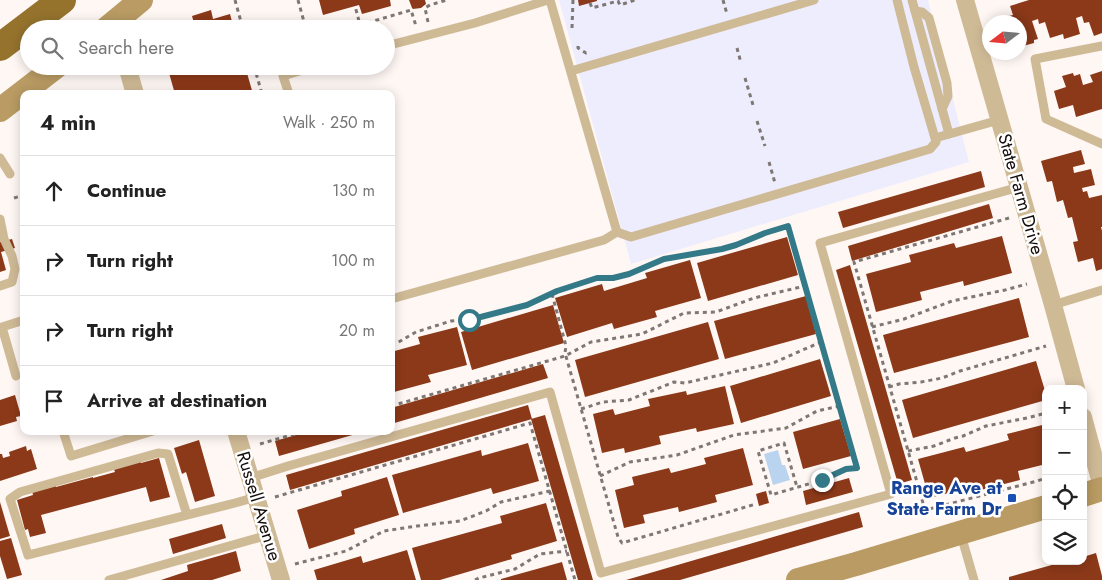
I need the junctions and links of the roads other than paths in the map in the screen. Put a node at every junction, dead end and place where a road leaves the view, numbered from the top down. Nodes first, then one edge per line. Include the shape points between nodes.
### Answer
1 (62, 0) edge
2 (141, 0) edge
3 (549, 0) edge
4 (814, 0) edge
5 (897, 0) edge
6 (912, 0) edge
7 (965, 0) edge
8 (36, 20) edge
9 (120, 20) edge
10 (20, 33) edge
11 (395, 44) edge
12 (1102, 46) edge
13 (0, 48) edge
14 (571, 71) junction
15 (45, 75) edge
16 (130, 75) edge
17 (286, 75) edge
18 (26, 90) edge
19 (134, 90) edge
20 (288, 90) edge
21 (20, 95) edge
22 (0, 110) edge
23 (999, 120) junction
24 (949, 134) junction
25 (935, 138) junction
26 (1102, 144) edge
27 (0, 158) edge
28 (10, 174) dead end
29 (1019, 187) junction
30 (0, 219) edge
31 (617, 232) junction
32 (0, 286) edge
33 (1102, 290) edge
34 (395, 298) edge
35 (1053, 305) junction
36 (20, 321) edge
37 (16, 376) dead end
38 (1075, 385) edge
39 (1086, 430) edge
40 (64, 435) edge
41 (140, 435) edge
42 (237, 435) edge
43 (250, 478) junction
44 (1102, 488) edge
45 (1087, 494) edge
46 (256, 497) junction
47 (1042, 508) edge
48 (188, 515) junction
49 (961, 533) junction
50 (268, 535) junction
51 (109, 580) edge
52 (281, 580) edge
53 (798, 580) edge
54 (974, 580) edge

1 - 8 highway
2 - 9 street
3 - 11 lane
3 - 14 lane
4 - 14 lane
5 - 25 lane
6 - 24 lane
7 - 23 street, State Farm Drive
10 - 13 highway
12 - 26 lane via 1035,59 1046,119
14 - 31 lane
15 - 18 street
16 - 19 street
17 - 20 lane via 283,76
21 - 22 street
23 - 24 lane
23 - 29 street, State Farm Drive
24 - 25 lane
25 - 31 lane via 936,142 930,149 778,194 631,236
27 - 28 lane
29 - 35 street, State Farm Drive
29 - 43 lane via 820,242 891,494 601,573 550,392
30 - 32 lane via 15,269 12,282
31 - 34 lane via 604,240
33 - 35 lane
35 - 38 street, State Farm Drive
36 - 37 lane via 2,327
39 - 44 street
40 - 41 lane via 70,456
42 - 43 street, Russell Avenue
43 - 46 street, Russell Avenue
44 - 45 street
46 - 48 lane
46 - 50 street, Russell Avenue
47 - 49 street
48 - 48 lane via 28,556 10,499 29,489 158,453 168,454
49 - 53 street
49 - 54 lane
50 - 51 lane
50 - 52 street, Russell Avenue

